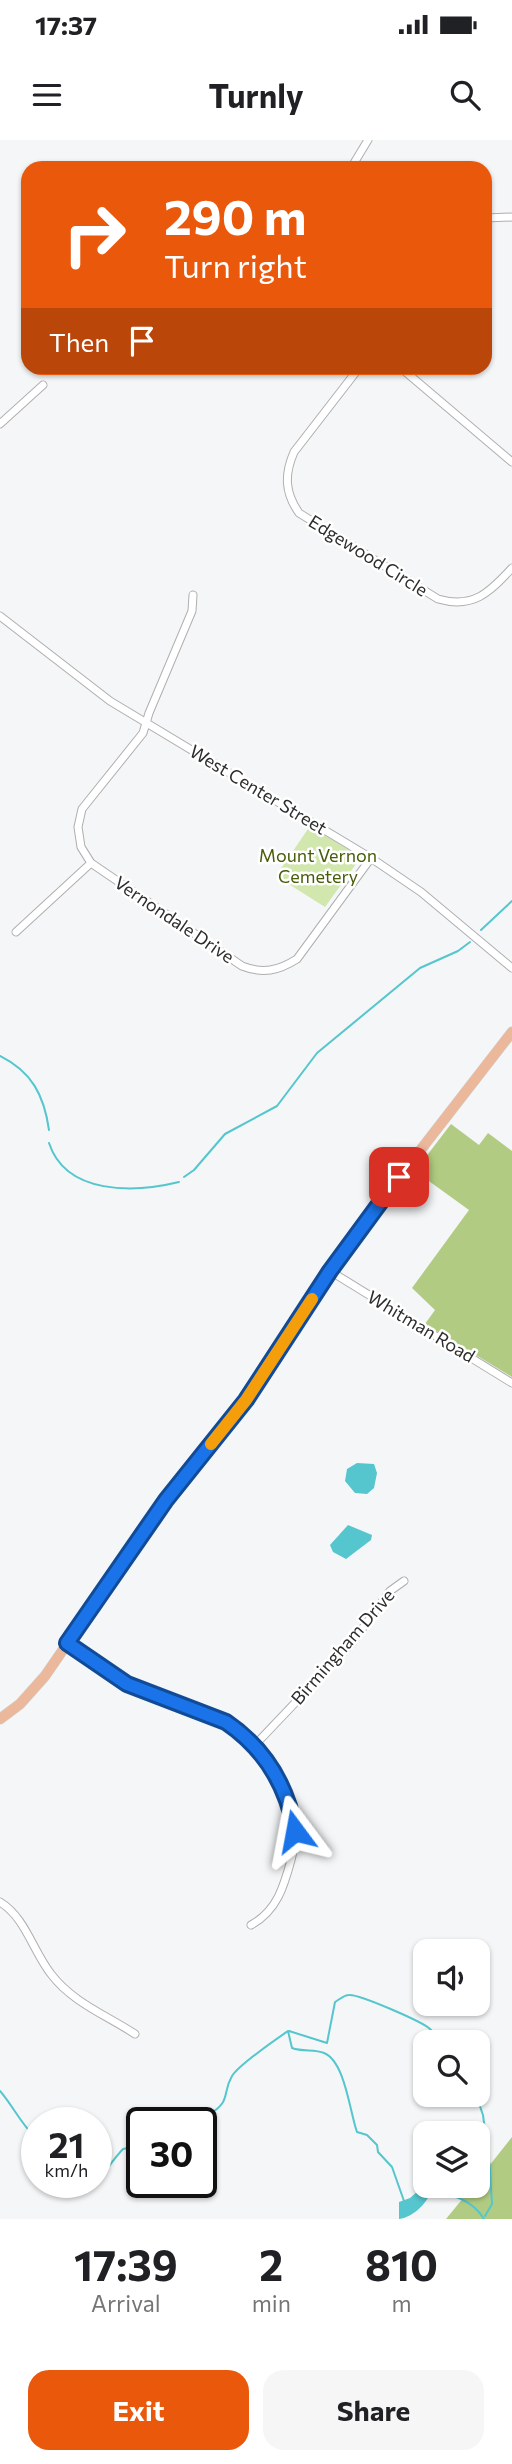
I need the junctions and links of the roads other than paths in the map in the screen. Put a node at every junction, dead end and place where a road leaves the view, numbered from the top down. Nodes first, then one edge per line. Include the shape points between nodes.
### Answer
1 (368, 140) edge
2 (355, 161) edge
3 (512, 217) edge
4 (492, 218) edge
5 (354, 375) edge
6 (409, 375) edge
7 (43, 385) dead end
8 (0, 424) edge
9 (512, 462) edge
10 (512, 568) edge
11 (193, 595) dead end
12 (0, 617) edge
13 (146, 723) junction
14 (371, 858) junction
15 (91, 863) junction
16 (16, 932) dead end
17 (512, 968) edge
18 (512, 1032) edge
19 (330, 1271) junction
20 (512, 1383) edge
21 (404, 1581) dead end
22 (67, 1643) junction
23 (0, 1719) edge
24 (254, 1746) junction
25 (0, 1902) edge
26 (251, 1925) dead end
27 (135, 2034) dead end

1 - 2 street
3 - 4 street
5 - 10 street, Edgewood Circle via 294,452 288,467 289,500 299,513 438,599 454,604 472,602
6 - 9 street
7 - 8 street
11 - 13 street via 186,629
12 - 13 street, West Center Street
13 - 14 street, West Center Street
13 - 15 street via 144,733 82,809 78,827 81,847
14 - 15 street, Vernondale Drive via 297,959 267,971 242,966
14 - 17 street, West Center Street via 421,892
15 - 16 street
18 - 19 main road
19 - 20 street, Whitman Road
19 - 22 main road via 246,1400 166,1500
21 - 24 street, Birmingham Drive via 390,1591 351,1644
22 - 23 main road via 32,1692
22 - 24 street via 127,1684 226,1722
24 - 26 street via 282,1784 295,1831 280,1893 270,1913
25 - 27 street via 71,1995

